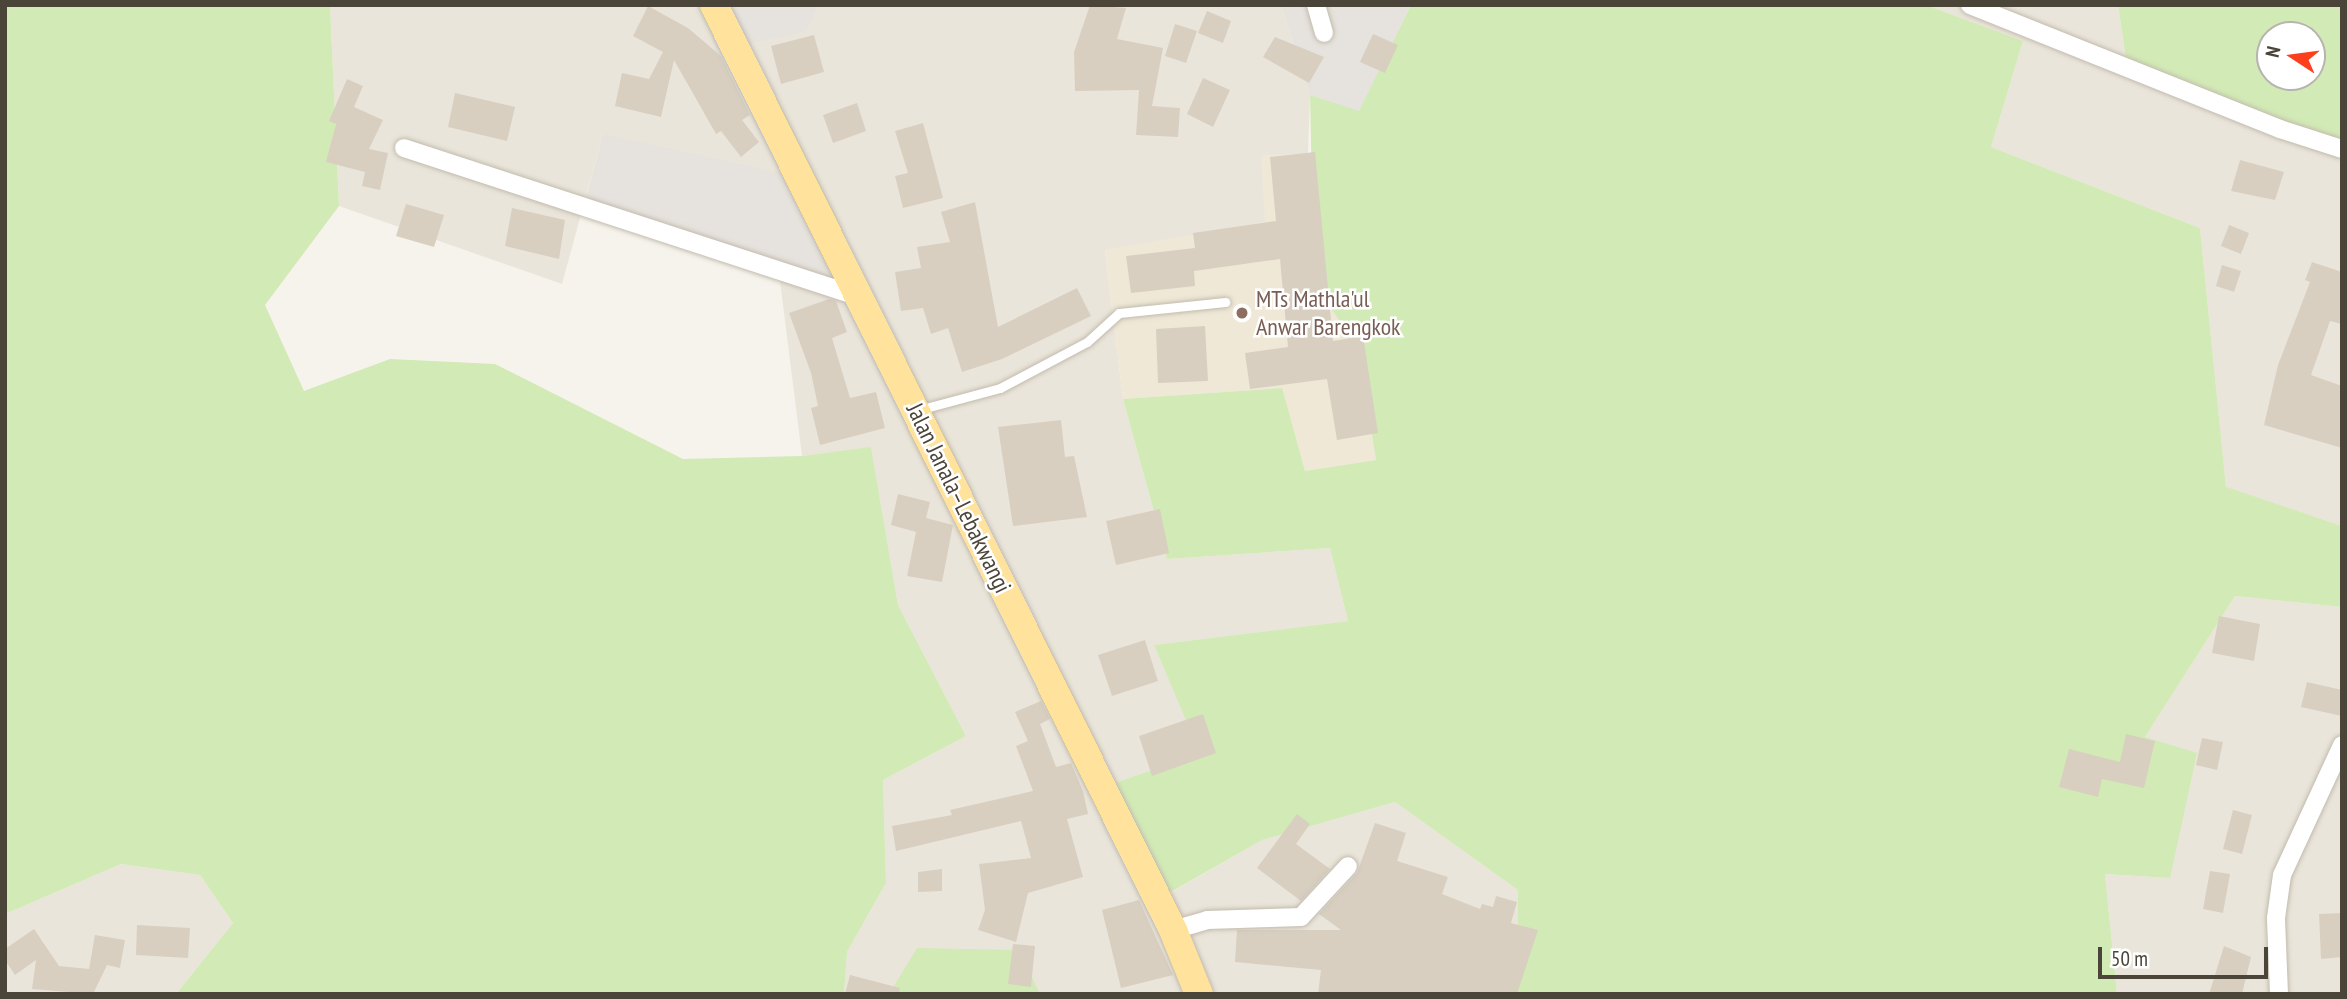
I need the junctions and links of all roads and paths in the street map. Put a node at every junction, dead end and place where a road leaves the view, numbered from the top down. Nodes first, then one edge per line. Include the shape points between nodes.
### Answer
1 (714, 5) edge
2 (1316, 5) edge
3 (1970, 5) edge
4 (1324, 33) dead end
5 (404, 148) dead end
6 (2342, 149) edge
7 (860, 297) junction
8 (1225, 302) dead end
9 (916, 411) junction
10 (2342, 745) edge
11 (1348, 866) dead end
12 (1173, 930) junction
13 (1199, 994) edge
14 (2279, 994) edge

1 - 7 main road, Jalan Janala–Lebakwangi
2 - 4 street
3 - 6 street via 2280,129
5 - 7 street
7 - 9 main road, Jalan Janala–Lebakwangi
8 - 9 lane via 1119,313 1087,342 1000,388
9 - 12 main road, Jalan Janala–Lebakwangi
10 - 14 street via 2282,875 2276,918
11 - 12 street via 1301,917 1207,920
12 - 13 main road, Jalan Janala–Lebakwangi

